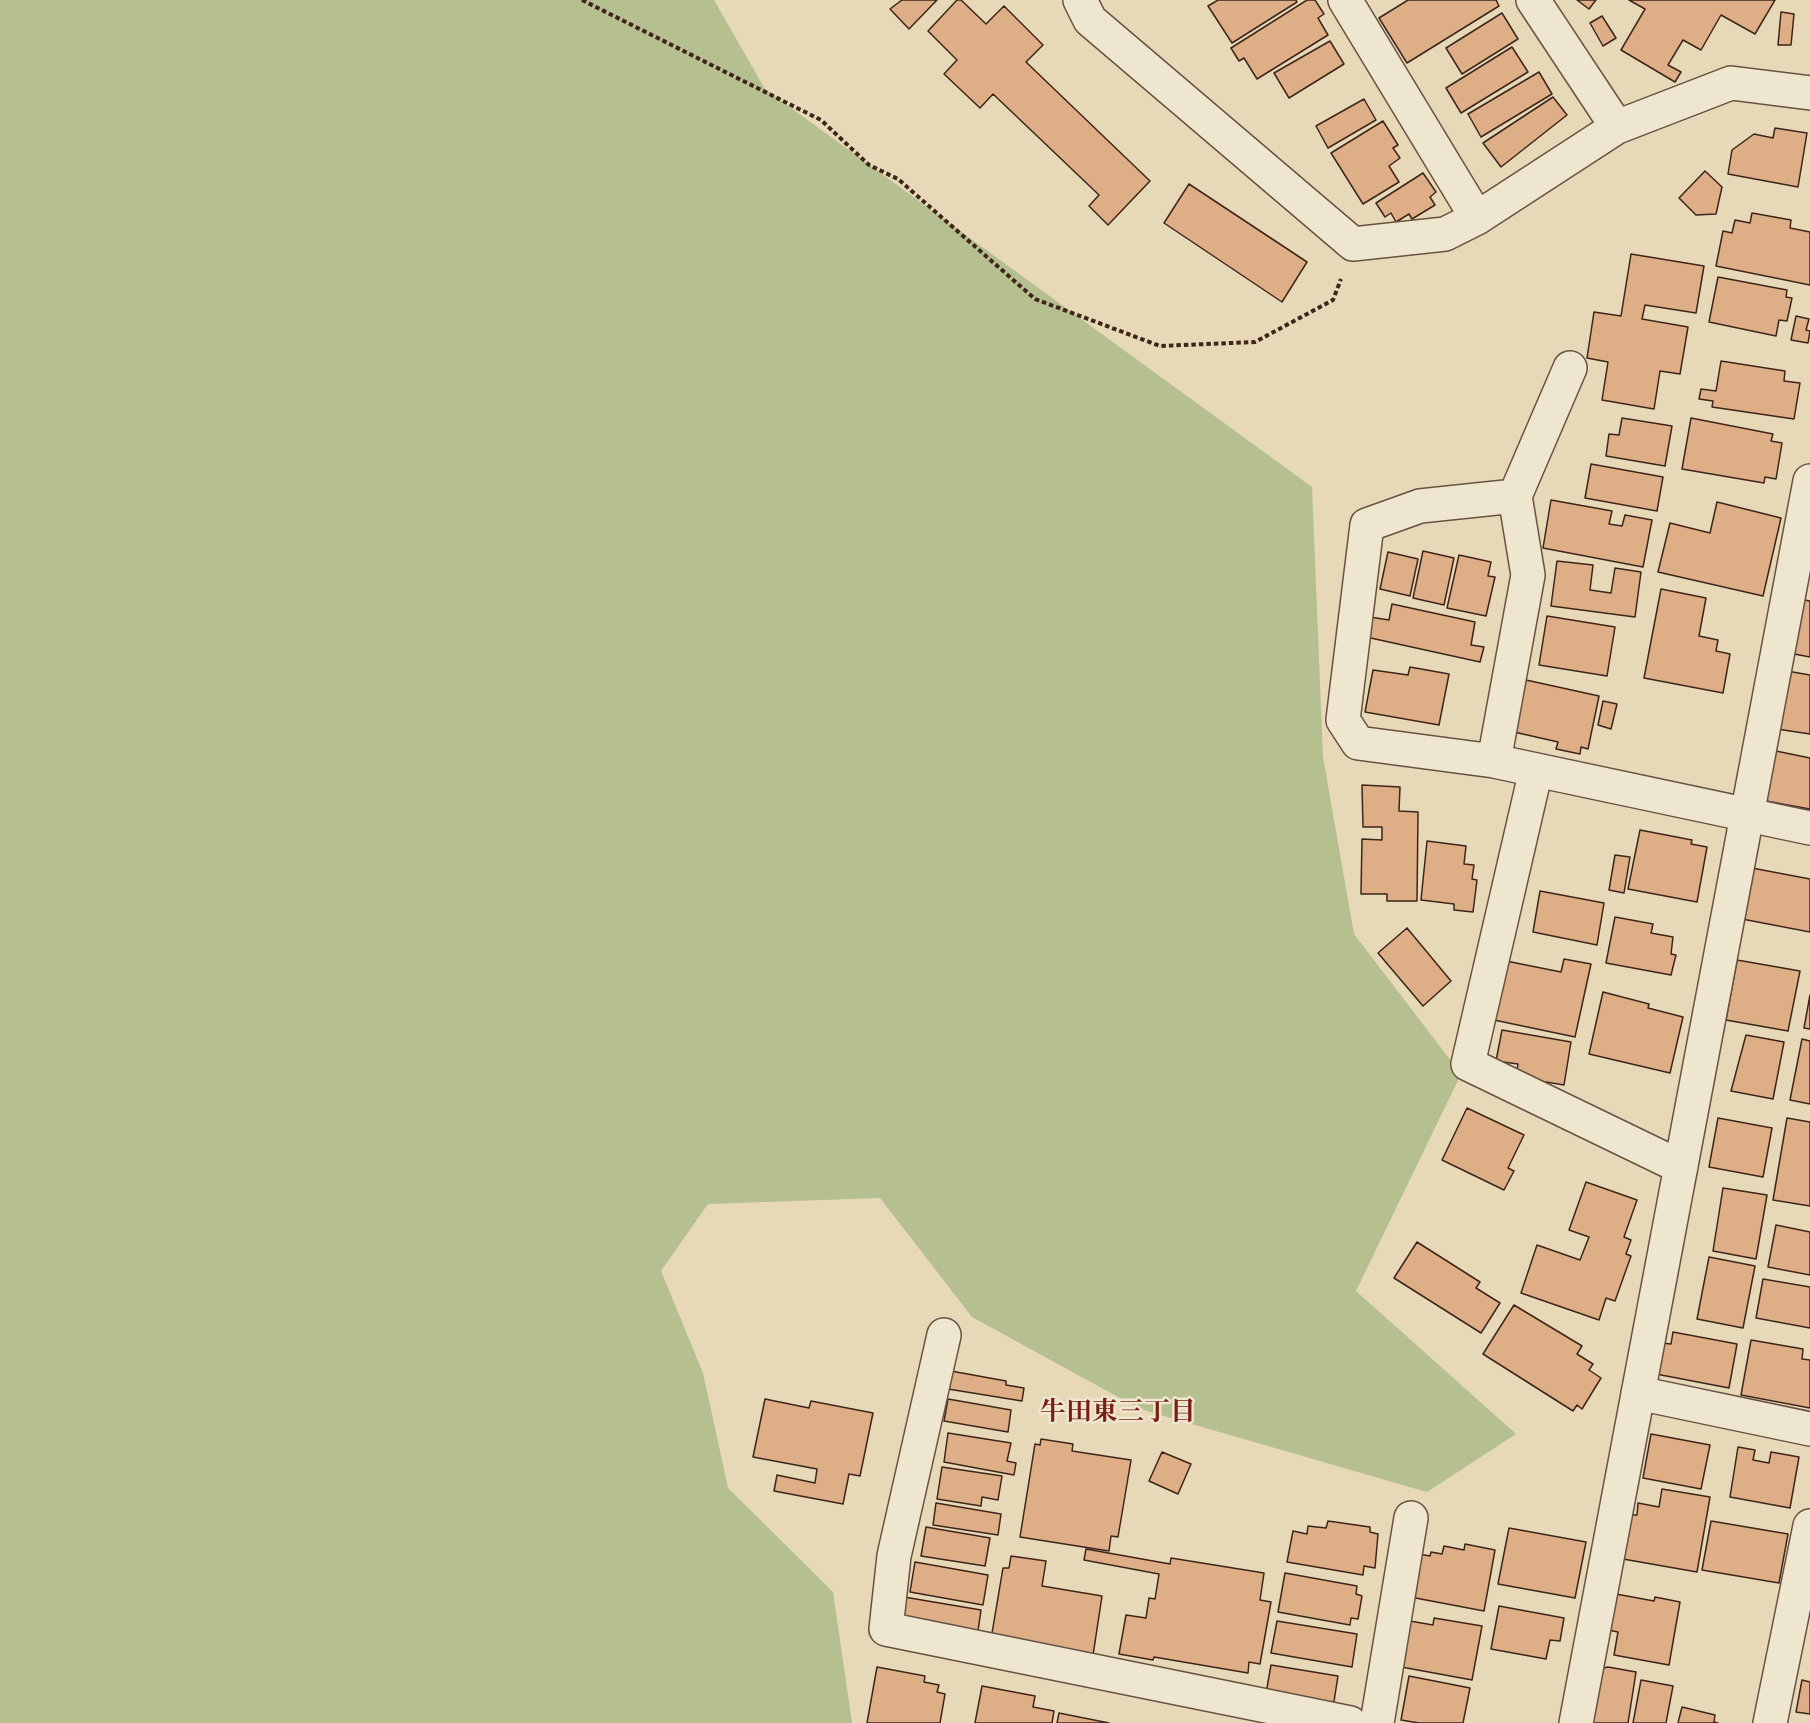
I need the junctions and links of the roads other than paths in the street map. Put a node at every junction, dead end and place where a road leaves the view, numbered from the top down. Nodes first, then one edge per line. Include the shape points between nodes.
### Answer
1 (1080, 0) edge
2 (1345, 0) edge
3 (1533, 0) edge
4 (1810, 93) edge
5 (1617, 127) junction
6 (1477, 218) junction
7 (1570, 368) dead end
8 (1810, 480) edge
9 (1515, 496) junction
10 (1494, 761) junction
11 (1536, 770) junction
12 (1747, 815) junction
13 (1810, 828) edge
14 (1681, 1167) junction
15 (944, 1335) dead end
16 (1638, 1393) junction
17 (1810, 1428) edge
18 (1411, 1518) dead end
19 (1810, 1526) edge
20 (1350, 1723) edge
21 (1377, 1723) edge
22 (1576, 1723) edge
23 (1770, 1723) edge

1 - 6 street via 1090,20 1353,244 1445,234
2 - 6 street
3 - 5 street
4 - 5 street via 1731,83
5 - 6 street
7 - 9 street
8 - 12 street
9 - 10 street via 1528,575
9 - 10 street via 1420,506 1367,525 1343,720 1358,743
10 - 11 street
11 - 12 street
11 - 14 street via 1468,1064
12 - 13 street
12 - 14 street
14 - 16 street
15 - 20 street via 894,1556 886,1629
16 - 17 street
16 - 22 street
18 - 21 street
19 - 23 street

